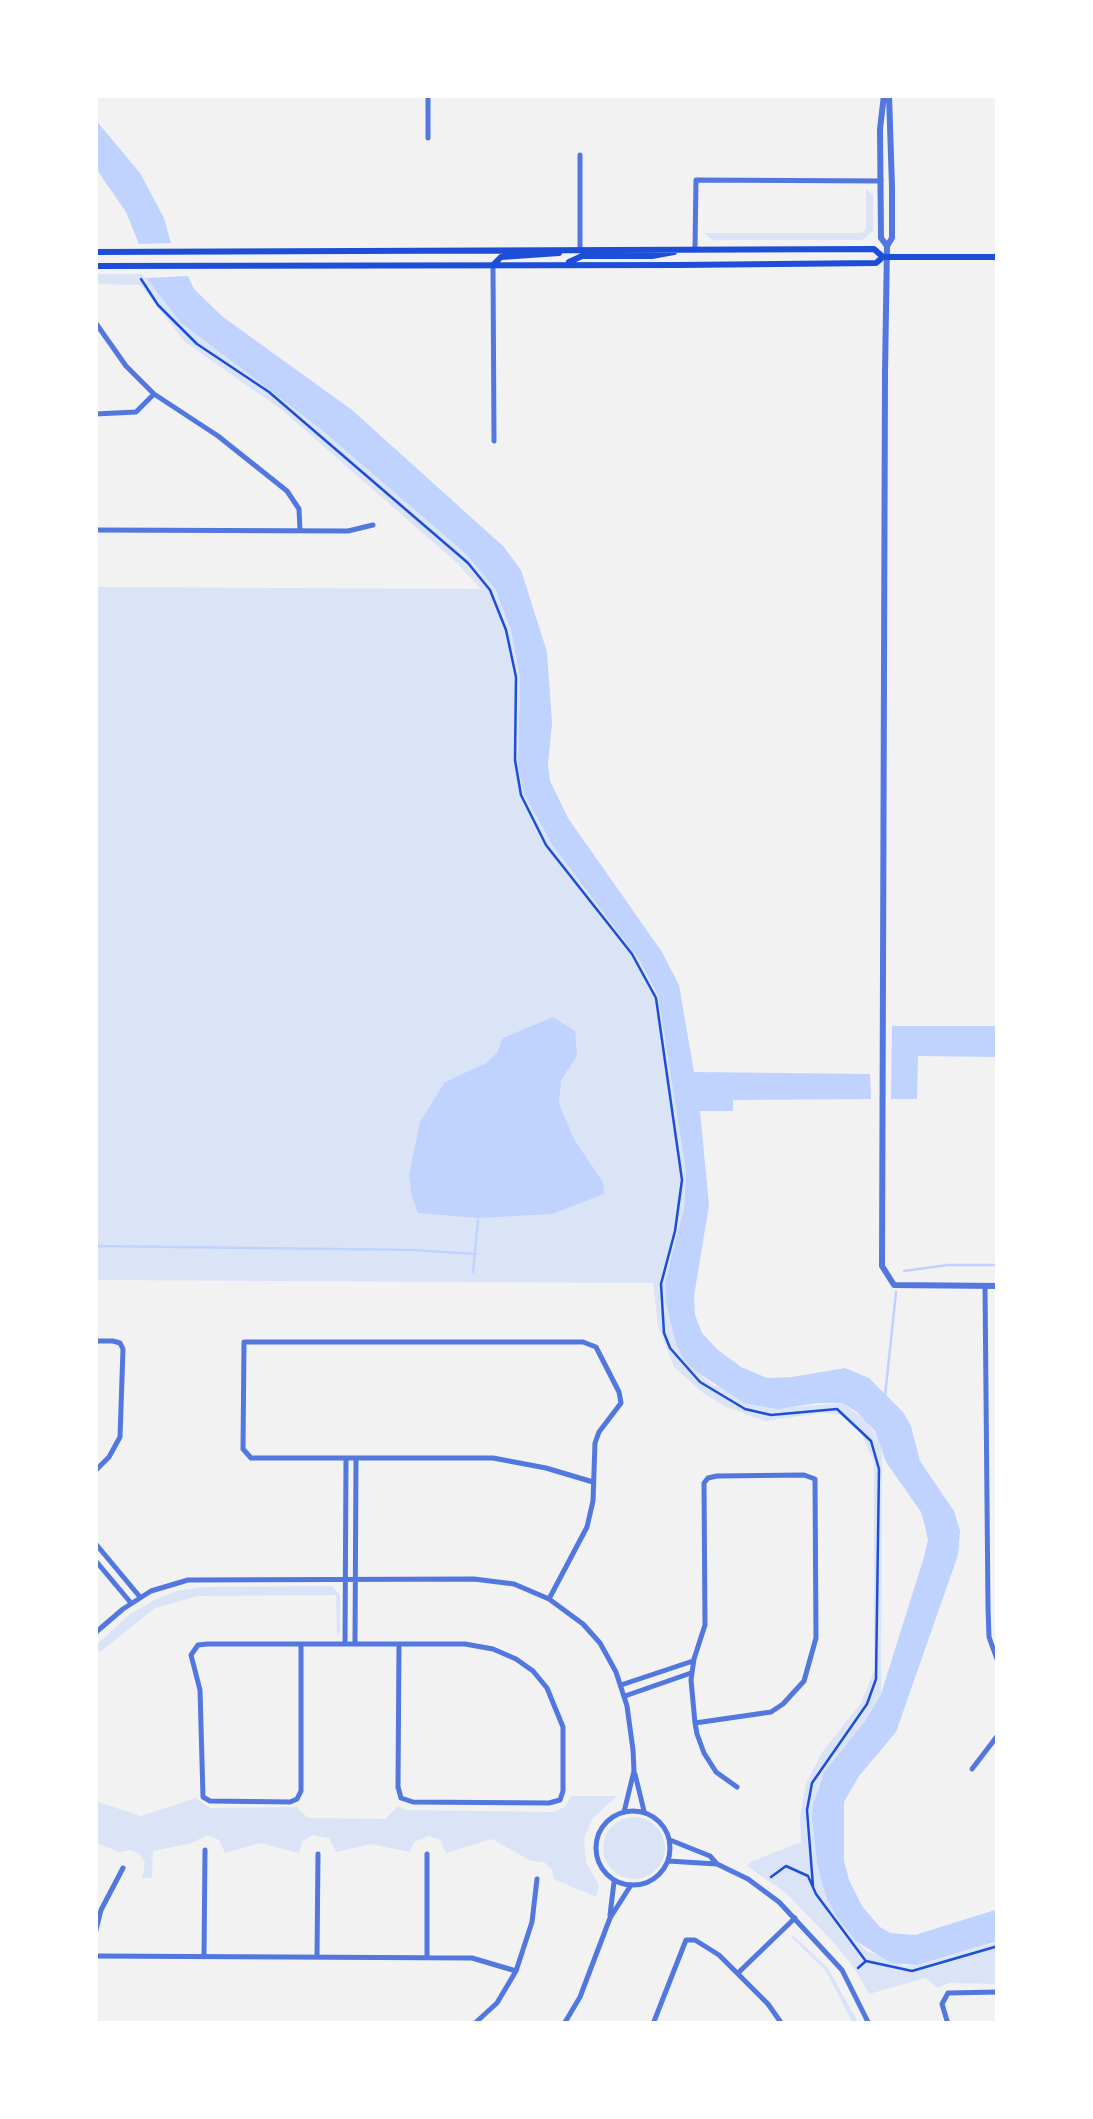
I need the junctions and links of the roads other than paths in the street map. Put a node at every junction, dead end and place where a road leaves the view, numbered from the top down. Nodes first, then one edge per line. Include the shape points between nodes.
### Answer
1 (428, 95) edge
2 (887, 95) edge
3 (428, 138) dead end
4 (580, 155) dead end
5 (881, 181) junction
6 (886, 246) junction
7 (695, 248) junction
8 (580, 249) junction
9 (95, 252) edge
10 (885, 257) junction
11 (998, 257) edge
12 (568, 264) junction
13 (493, 265) junction
14 (95, 266) edge
15 (95, 322) edge
16 (154, 394) junction
17 (95, 414) edge
18 (494, 441) dead end
19 (373, 525) dead end
20 (95, 530) edge
21 (300, 531) junction
22 (985, 1286) junction
23 (998, 1286) edge
24 (95, 1341) edge
25 (346, 1459) junction
26 (356, 1459) junction
27 (95, 1471) edge
28 (593, 1482) junction
29 (95, 1543) edge
30 (95, 1560) edge
31 (345, 1579) junction
32 (356, 1579) junction
33 (140, 1597) junction
34 (549, 1598) junction
35 (130, 1603) junction
36 (95, 1634) edge
37 (301, 1644) junction
38 (345, 1644) junction
39 (356, 1644) junction
40 (399, 1644) junction
41 (693, 1661) junction
42 (998, 1662) edge
43 (692, 1673) junction
44 (621, 1684) junction
45 (625, 1696) junction
46 (695, 1723) junction
47 (998, 1736) edge
48 (972, 1768) dead end
49 (634, 1771) junction
50 (737, 1788) dead end
51 (624, 1812) junction
52 (645, 1812) junction
53 (670, 1840) junction
54 (205, 1850) dead end
55 (318, 1854) dead end
56 (427, 1854) dead end
57 (668, 1861) junction
58 (717, 1864) junction
59 (124, 1868) dead end
60 (536, 1880) dead end
61 (614, 1880) junction
62 (631, 1885) junction
63 (610, 1918) junction
64 (795, 1918) junction
65 (95, 1934) edge
66 (95, 1956) edge
67 (204, 1957) junction
68 (317, 1957) junction
69 (427, 1958) junction
70 (516, 1971) junction
71 (738, 1973) junction
72 (998, 1992) edge
73 (474, 2024) edge
74 (564, 2024) edge
75 (653, 2024) edge
76 (782, 2024) edge
77 (869, 2024) edge
78 (948, 2024) edge

1 - 3 street
2 - 5 street
2 - 6 street via 892,238
4 - 8 street
5 - 6 street
5 - 7 street via 696,180
6 - 10 street
7 - 8 main road
7 - 10 main road via 874,249
7 - 12 main road via 582,256
8 - 9 main road
8 - 13 main road via 501,257
10 - 11 main road
10 - 12 main road via 876,263
10 - 22 street via 882,1266 894,1284
12 - 13 main road
13 - 14 main road
13 - 18 street
15 - 16 street
16 - 17 street via 136,412
16 - 21 street via 288,490 299,508
19 - 21 street
20 - 21 street
22 - 23 street
22 - 42 street via 989,1637
24 - 27 street via 123,1349 122,1425 115,1448
25 - 26 street
25 - 28 street via 245,1455 244,1342 592,1344 621,1397 599,1432
25 - 31 street
26 - 28 street via 493,1458
26 - 32 street
28 - 34 street via 587,1527
29 - 33 street
30 - 35 street
31 - 32 street
31 - 33 street via 188,1580
31 - 38 street
32 - 34 street via 493,1580
32 - 39 street
33 - 35 street
34 - 44 street via 600,1642
35 - 36 street
37 - 37 street via 207,1644 192,1650 203,1797 298,1799
37 - 38 street
38 - 39 street
39 - 40 street
40 - 40 street via 465,1644 526,1665 561,1717 560,1800 400,1798
41 - 43 street
41 - 44 street
41 - 46 street via 705,1625 708,1478 815,1479 816,1638 804,1681 771,1712
43 - 45 street
43 - 46 street
44 - 45 street
45 - 49 street
46 - 50 street via 710,1763
47 - 48 street
49 - 51 street
49 - 52 street
51 - 52 street
51 - 61 street via 597,1836 597,1860
52 - 53 street
53 - 57 street
53 - 58 street
54 - 67 street
55 - 68 street
56 - 69 street
57 - 58 street
57 - 62 street via 654,1879
58 - 64 street via 764,1889
59 - 65 street
60 - 70 street via 532,1922
61 - 62 street
61 - 63 street
62 - 63 street
63 - 74 street
64 - 71 street
64 - 77 street via 842,1970
66 - 67 street
67 - 68 street
68 - 69 street
69 - 70 street via 486,1960
70 - 73 street
71 - 75 street via 705,1945 686,1940
71 - 76 street
72 - 78 street via 944,1996

